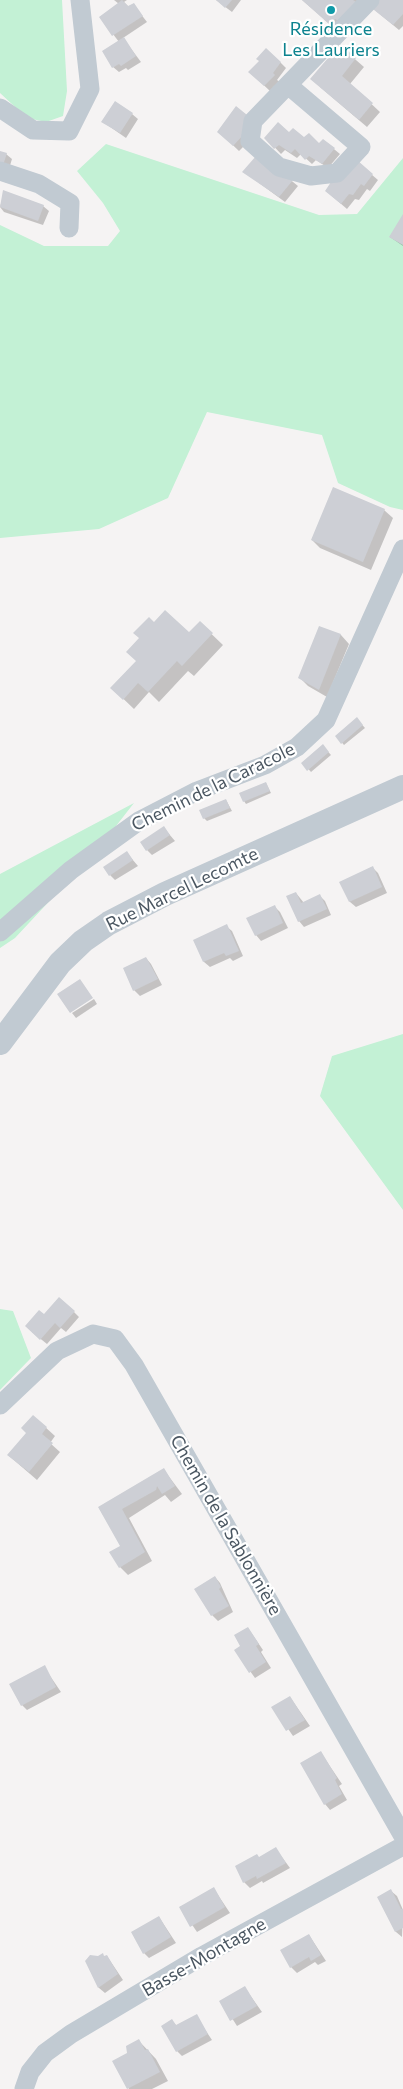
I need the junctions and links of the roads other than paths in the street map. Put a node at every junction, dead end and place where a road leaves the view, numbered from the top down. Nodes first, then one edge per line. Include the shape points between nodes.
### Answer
1 (80, 0) edge
2 (370, 0) edge
3 (288, 85) junction
4 (0, 108) edge
5 (0, 171) edge
6 (69, 228) dead end
7 (403, 549) edge
8 (403, 787) edge
9 (0, 932) edge
10 (0, 1043) edge
11 (0, 1405) edge
12 (403, 1836) edge
13 (403, 1846) edge
14 (24, 2089) edge

1 - 4 street via 90,89 69,131 33,130
2 - 3 street
3 - 3 street via 253,121 250,141 278,166 310,176 337,173 360,147
5 - 6 street via 39,184 70,203
7 - 9 street, Chemin de la Caracole via 326,720 297,748 265,765 197,791 139,821 71,870
8 - 10 street, Rue Marcel Lecomte via 174,890 109,923 60,963
11 - 12 street, Chemin de la Sablonnière via 57,1350 93,1334 115,1338 134,1365
13 - 14 street, Basse-Montagne via 202,1956 70,2034 45,2053 30,2072

